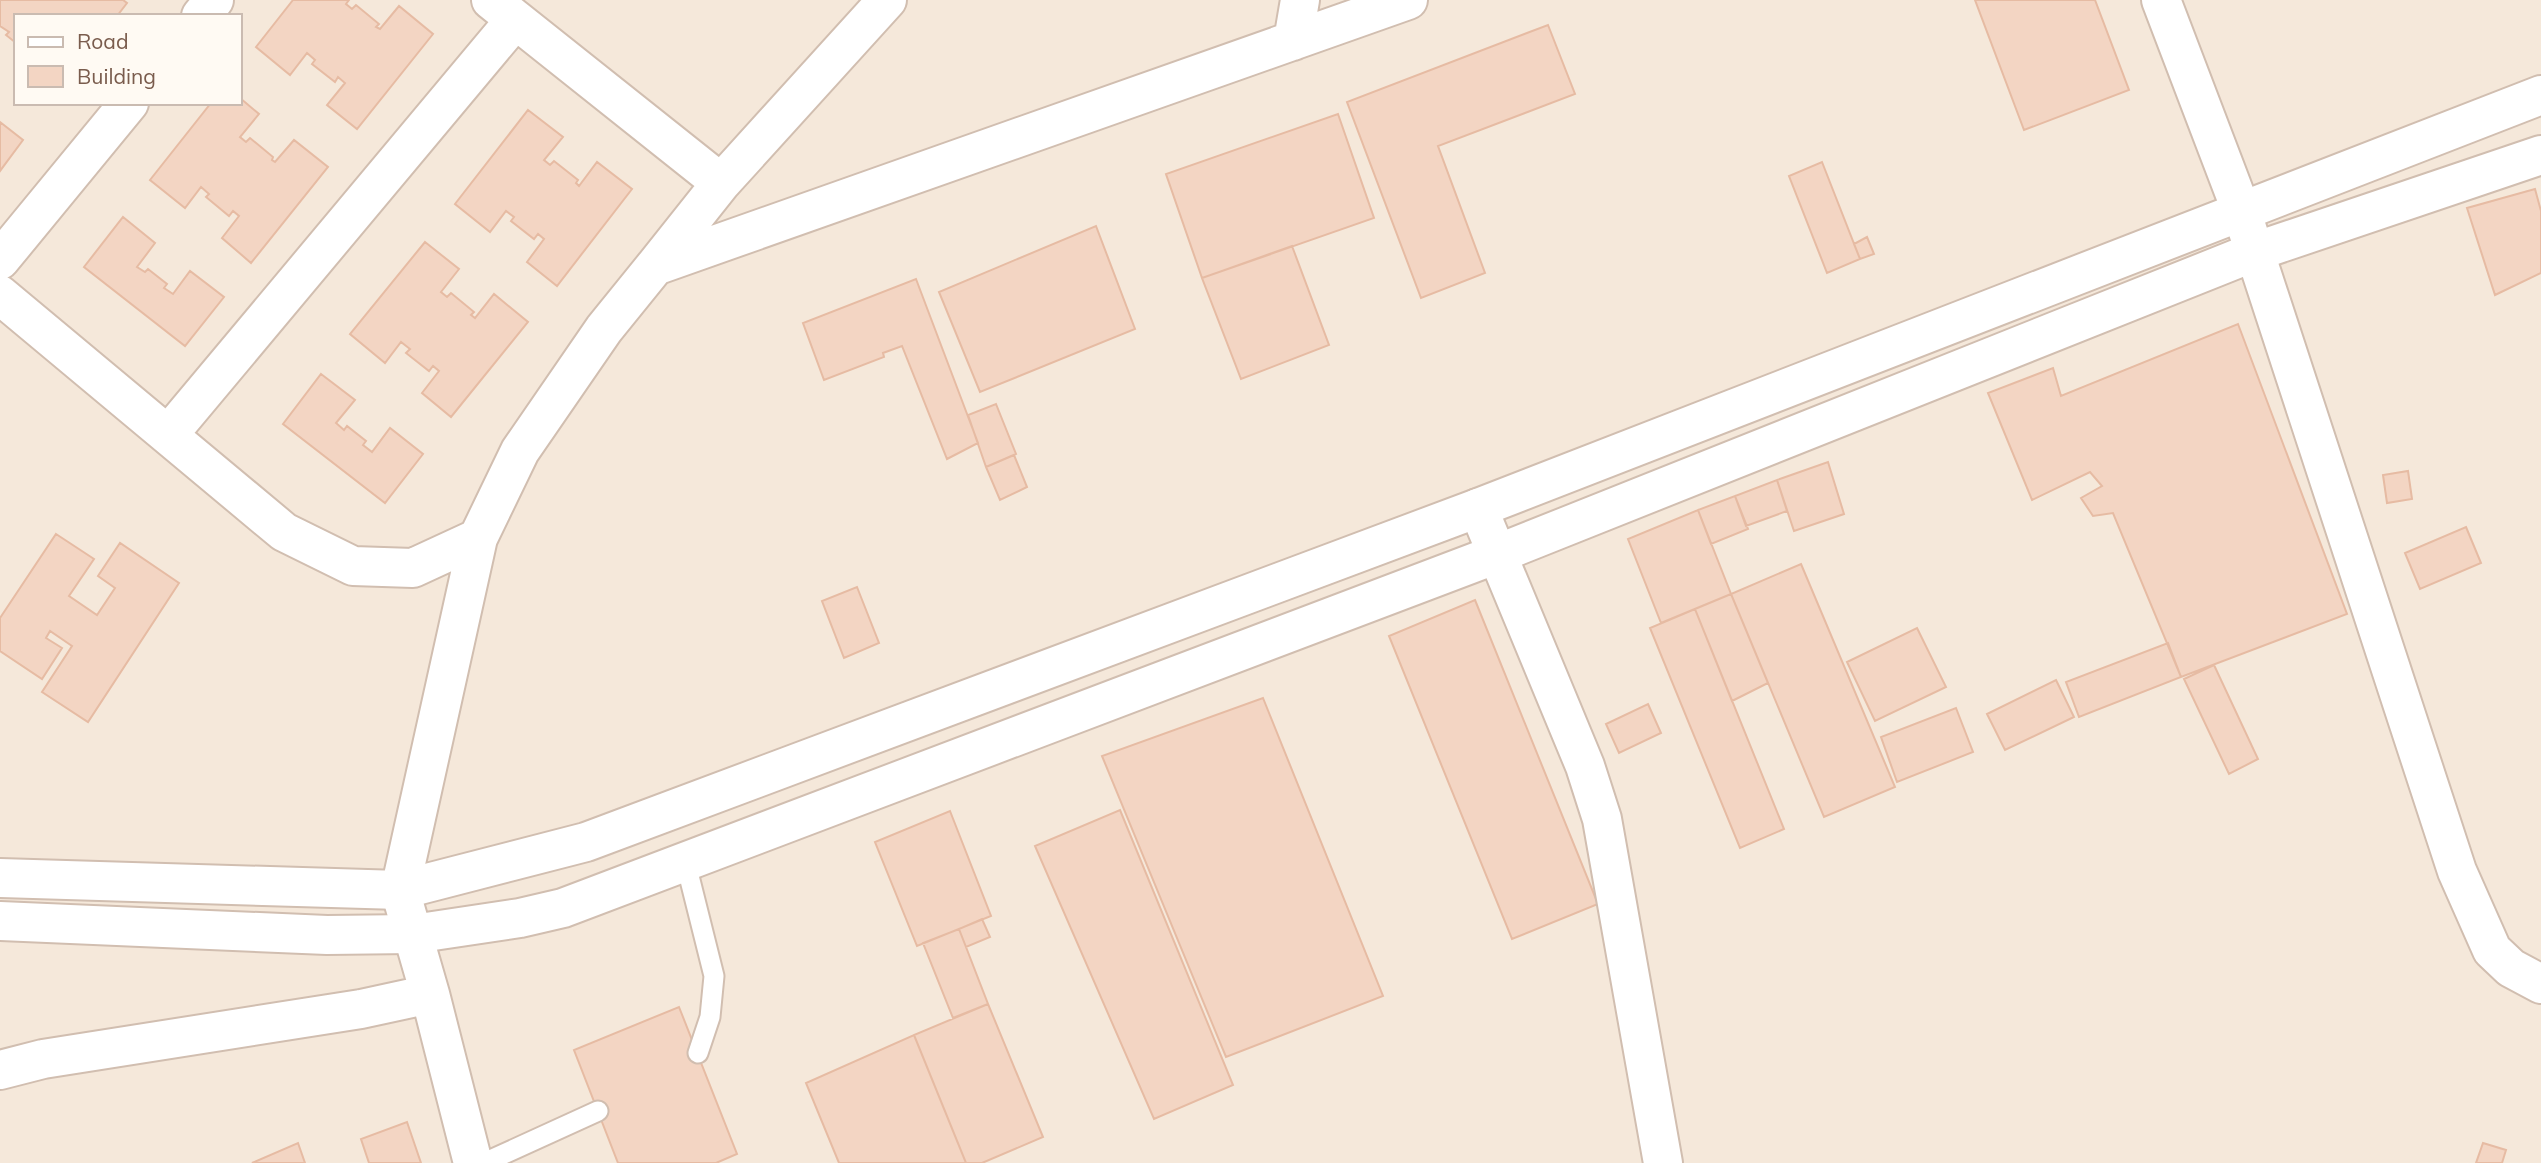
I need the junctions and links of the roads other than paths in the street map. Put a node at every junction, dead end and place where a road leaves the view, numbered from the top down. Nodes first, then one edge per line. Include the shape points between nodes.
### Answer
1 (214, 0) edge
2 (887, 0) edge
3 (1300, 0) edge
4 (1408, 0) edge
5 (2161, 0) edge
6 (503, 10) edge
7 (203, 14) edge
8 (1293, 41) junction
9 (2541, 94) edge
10 (127, 105) edge
11 (2541, 155) edge
12 (721, 183) junction
13 (2241, 210) junction
14 (2254, 252) junction
15 (0, 260) edge
16 (654, 266) junction
17 (0, 295) edge
18 (168, 435) junction
19 (1478, 508) junction
20 (478, 538) junction
21 (1497, 554) junction
22 (1256, 591) junction
23 (1272, 639) junction
24 (981, 694) junction
25 (1001, 740) junction
26 (685, 860) junction
27 (0, 878) edge
28 (400, 890) junction
29 (0, 920) edge
30 (413, 934) junction
31 (2541, 984) edge
32 (430, 994) junction
33 (698, 1053) dead end
34 (0, 1070) edge
35 (598, 1111) dead end
36 (473, 1163) edge
37 (484, 1163) edge
38 (1664, 1163) edge

1 - 7 street
2 - 12 street
3 - 8 street
4 - 8 street
5 - 13 street
6 - 12 street
6 - 18 street
8 - 16 street
9 - 13 street
10 - 15 street
11 - 14 street
12 - 16 street
13 - 14 street
13 - 19 street
14 - 21 street
14 - 31 street via 2457,872 2492,950 2511,968
16 - 20 street via 604,329 520,451
17 - 18 street
18 - 20 street via 284,532 353,566 413,568
19 - 21 street
19 - 22 street
20 - 28 street
21 - 23 street
21 - 38 street via 1585,766 1601,819
22 - 23 street
22 - 24 street
23 - 25 street
24 - 25 street
24 - 28 street via 586,842
25 - 26 street
26 - 30 street via 563,908
26 - 33 lane via 713,976 710,1017
27 - 28 street
28 - 30 street
29 - 30 street via 327,935
30 - 32 street
32 - 34 street
32 - 36 street
35 - 37 lane

